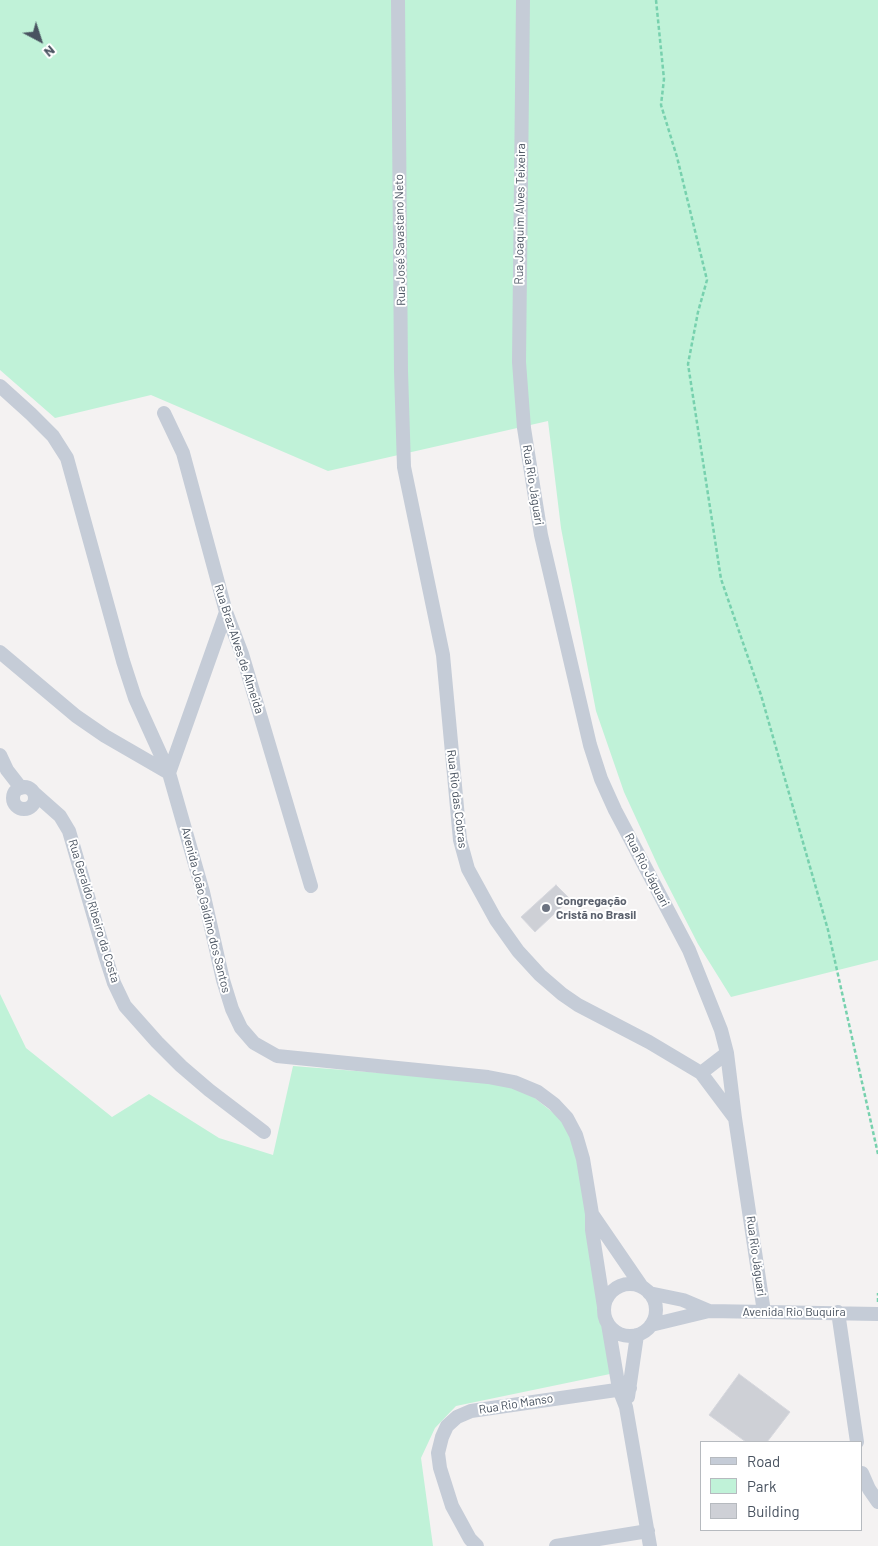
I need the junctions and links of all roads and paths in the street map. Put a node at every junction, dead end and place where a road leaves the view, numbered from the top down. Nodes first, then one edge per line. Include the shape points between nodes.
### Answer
1 (398, 0) edge
2 (523, 0) edge
3 (656, 0) edge
4 (0, 386) edge
5 (164, 413) dead end
6 (524, 428) joint
7 (405, 479) joint
8 (226, 612) junction
9 (0, 652) edge
10 (0, 755) edge
11 (169, 773) junction
12 (27, 791) junction
13 (14, 802) junction
14 (0, 804) edge
15 (30, 808) junction
16 (56, 812) junction
17 (311, 886) dead end
18 (728, 1053) junction
19 (701, 1073) junction
20 (735, 1118) junction
21 (264, 1132) dead end
22 (878, 1154) edge
23 (592, 1214) junction
24 (646, 1290) junction
25 (604, 1307) junction
26 (710, 1310) junction
27 (764, 1312) junction
28 (838, 1312) junction
29 (878, 1314) edge
30 (608, 1324) junction
31 (651, 1325) junction
32 (637, 1335) junction
33 (625, 1388) junction
34 (857, 1441) edge
35 (863, 1474) edge
36 (878, 1502) edge
37 (648, 1531) junction
38 (477, 1546) edge
39 (556, 1546) edge
40 (650, 1546) edge

1 - 7 street, Rua José Savastano Neto
2 - 6 street, Rua Joaquim Alves Teixeira via 519,362
3 - 22 path via 664,79 661,105 707,280 688,364 721,579 761,695 828,930
4 - 11 street, Avenida João Galdino dos Santos via 53,436 67,458 123,661 135,698
5 - 8 street, Rua Braz Alves de Almeida via 183,453
6 - 18 street, Rua Rio Jáguari via 541,536 590,745 601,779 690,950
7 - 19 street, Rua Rio das Cobras via 443,655 460,840 468,869 496,920 540,975 578,1005
8 - 11 street
8 - 17 street, Rua Braz Alves de Almeida via 242,654
9 - 11 street via 90,726
10 - 12 street, Rua Geraldo Ribeiro da Costa via 8,770
11 - 23 street, Avenida João Galdino dos Santos via 232,1009 241,1028 254,1043 277,1056 488,1077 514,1082 538,1092 567,1118 576,1134
12 - 13 street via 14,795
12 - 15 street via 35,800
12 - 16 street, Rua Geraldo Ribeiro da Costa
13 - 14 street
13 - 15 street via 20,808
15 - 16 street
16 - 21 street, Rua Geraldo Ribeiro da Costa via 69,831 114,983 126,1006 181,1066
18 - 19 street
18 - 20 street, Rua Rio Jáguari
19 - 20 street, Rua Rio das Cobras
20 - 27 street, Rua Rio Jáguari
23 - 24 street
23 - 25 street, Avenida João Galdino dos Santos
24 - 25 street via 634,1284 618,1287 606,1299
24 - 26 street
24 - 31 street via 656,1309
25 - 30 street
26 - 27 street, Avenida Rio Buquira
26 - 31 street
27 - 28 street, Avenida Rio Buquira
28 - 29 street, Avenida Rio Buquira
28 - 34 street
30 - 32 street via 620,1334
30 - 33 street
31 - 32 street
32 - 33 street
33 - 37 street
33 - 38 street, Rua Rio Manso via 471,1411 447,1426 438,1453 440,1468 452,1506
35 - 36 street
37 - 39 street
37 - 40 street

